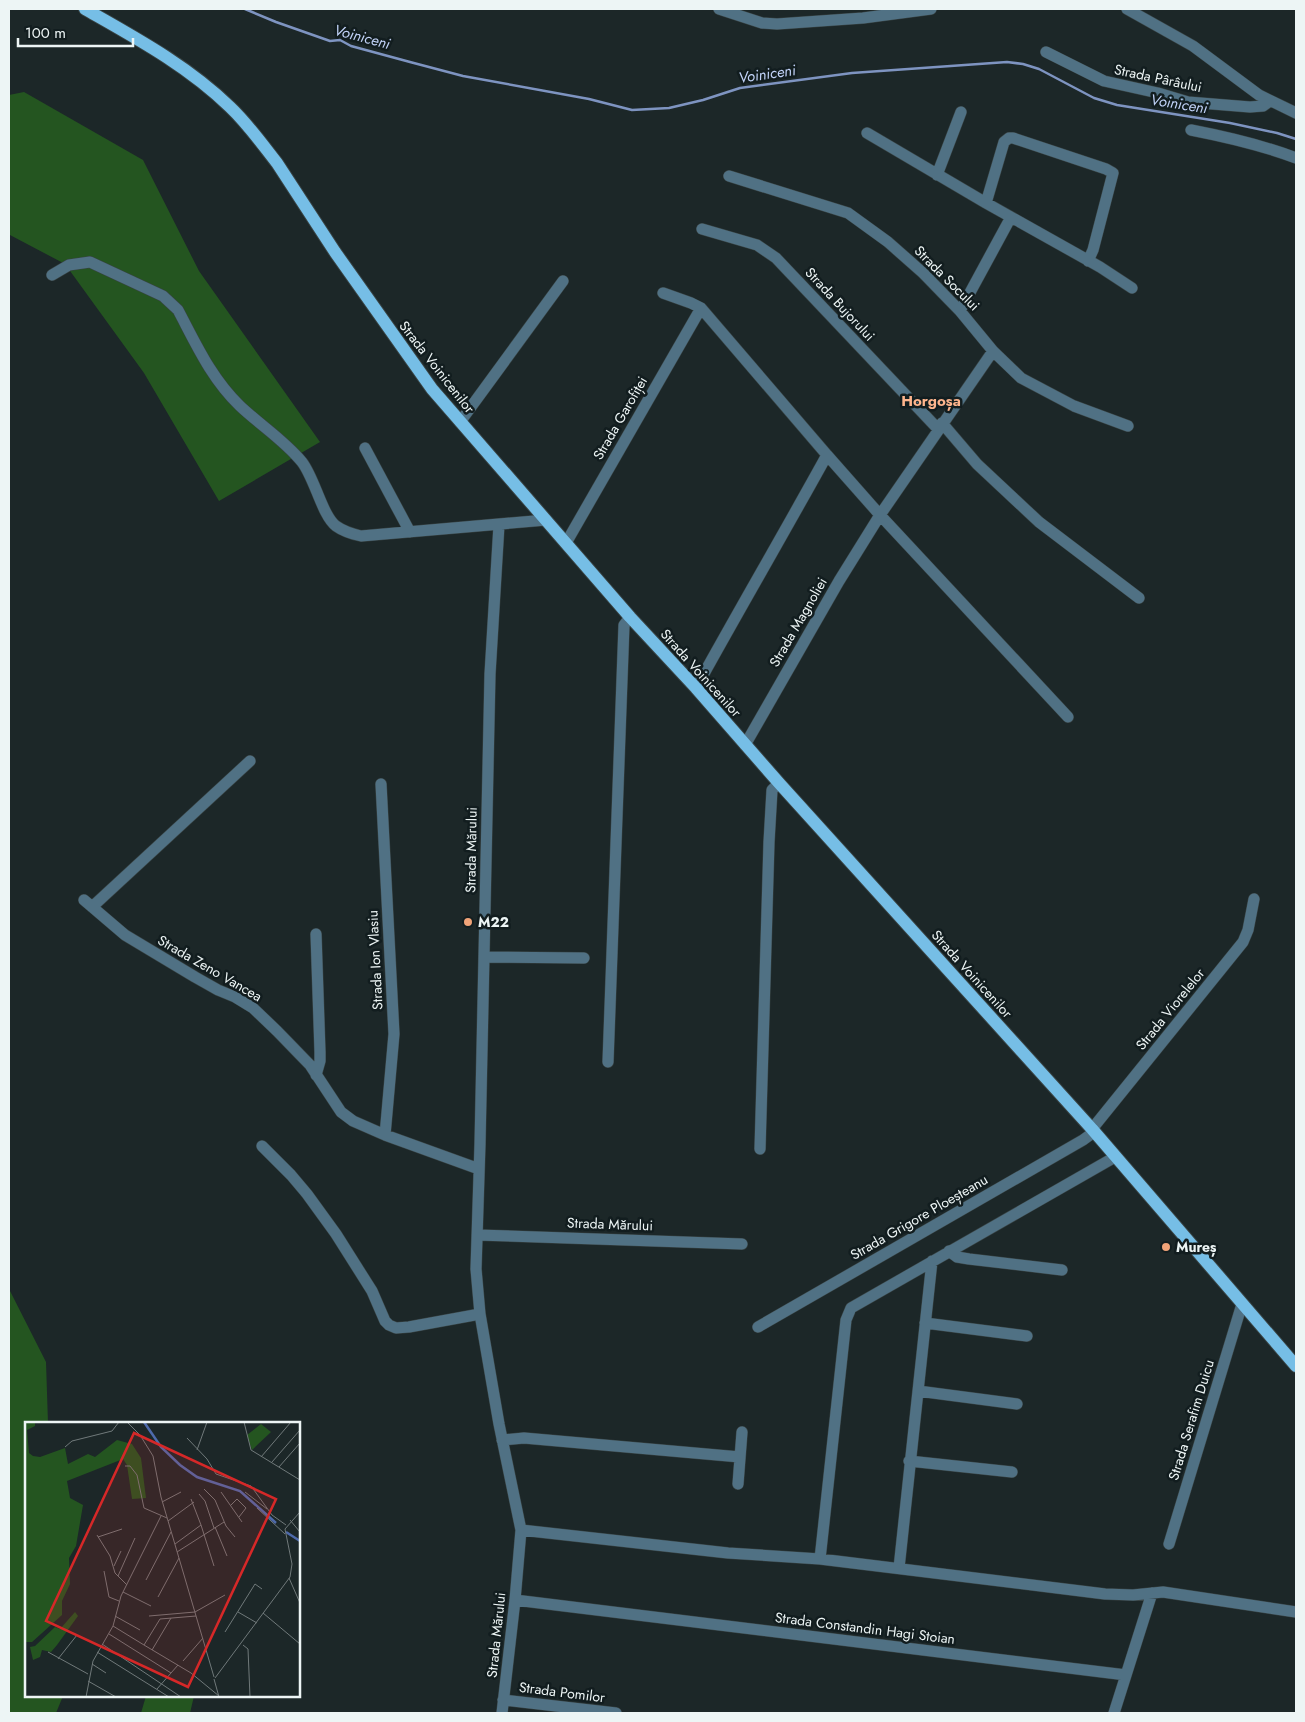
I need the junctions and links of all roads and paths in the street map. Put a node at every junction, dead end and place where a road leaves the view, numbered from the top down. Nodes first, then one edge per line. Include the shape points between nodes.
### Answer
1 (85, 9) edge
2 (718, 9) edge
3 (930, 9) edge
4 (1127, 9) edge
5 (1046, 52) dead end
6 (1270, 102) junction
7 (961, 112) dead end
8 (1296, 113) edge
9 (1191, 130) dead end
10 (867, 134) dead end
11 (1296, 158) edge
12 (937, 175) junction
13 (729, 176) dead end
14 (986, 204) junction
15 (1011, 217) junction
16 (702, 229) dead end
17 (1088, 261) junction
18 (52, 275) dead end
19 (563, 282) dead end
20 (1132, 288) dead end
21 (663, 293) dead end
22 (701, 308) junction
23 (960, 311) junction
24 (993, 351) junction
25 (460, 422) junction
26 (940, 426) junction
27 (1128, 426) dead end
28 (365, 448) dead end
29 (827, 455) junction
30 (880, 515) junction
31 (546, 520) junction
32 (499, 525) junction
33 (410, 532) junction
34 (566, 543) junction
35 (1138, 598) dead end
36 (630, 617) junction
37 (696, 688) junction
38 (1068, 717) dead end
39 (745, 744) junction
40 (250, 761) dead end
41 (779, 783) junction
42 (381, 784) dead end
43 (1254, 899) dead end
44 (316, 934) dead end
45 (484, 957) junction
46 (584, 958) dead end
47 (608, 1062) dead end
48 (316, 1074) junction
49 (1093, 1131) junction
50 (385, 1135) junction
51 (262, 1146) dead end
52 (760, 1149) dead end
53 (1115, 1157) junction
54 (479, 1169) junction
55 (477, 1235) junction
56 (742, 1244) dead end
57 (949, 1252) junction
58 (932, 1261) junction
59 (1062, 1270) dead end
60 (1242, 1304) junction
61 (480, 1314) junction
62 (925, 1323) junction
63 (758, 1327) dead end
64 (1027, 1336) dead end
65 (1296, 1366) edge
66 (918, 1391) junction
67 (1016, 1404) dead end
68 (742, 1432) dead end
69 (502, 1440) junction
70 (740, 1457) junction
71 (910, 1461) junction
72 (1012, 1472) dead end
73 (738, 1484) dead end
74 (521, 1530) junction
75 (1169, 1544) dead end
76 (820, 1559) junction
77 (898, 1568) junction
78 (1152, 1593) junction
79 (515, 1600) junction
80 (1296, 1612) edge
81 (1126, 1675) junction
82 (503, 1700) junction
83 (502, 1713) edge
84 (616, 1713) edge
85 (1114, 1713) edge

1 - 25 main road, Strada Voinicenilor via 163,54 230,106 254,133 408,357
2 - 3 street via 762,23 776,24
4 - 6 street, Strada Pârâului via 1193,46
5 - 6 street, Strada Pârâului via 1104,82 1188,102 1250,107
6 - 8 street, Strada Pârâului
7 - 12 street
9 - 11 street via 1264,146
10 - 12 street
12 - 14 street
13 - 23 street, Strada Socului via 848,214 924,273
14 - 15 street
14 - 17 street via 1004,142 1009,138 1106,169 1113,173
15 - 17 street
15 - 23 street
16 - 26 street, Strada Bujorului via 757,245 776,258
17 - 20 street
18 - 33 street via 69,265 90,262 163,296 178,310 213,376 240,406 284,442 303,464 334,525 361,536
19 - 25 street
21 - 22 street
22 - 29 street
22 - 34 street, Strada Garofiței
23 - 24 street, Strada Socului
24 - 26 street, Strada Magnoliei
24 - 27 street, Strada Socului via 1021,378 1042,390
25 - 31 main road, Strada Voinicenilor
26 - 30 street, Strada Magnoliei
26 - 35 street, Strada Bujorului via 1039,522
28 - 33 street
29 - 30 street
29 - 37 street
30 - 38 street
30 - 39 street, Strada Magnoliei
31 - 32 street
31 - 34 main road, Strada Voinicenilor
32 - 33 street
32 - 45 street, Strada Mărului via 490,674
34 - 36 main road, Strada Voinicenilor
36 - 37 main road, Strada Voinicenilor
36 - 47 street via 624,624
37 - 39 main road, Strada Voinicenilor
39 - 41 main road, Strada Voinicenilor
40 - 48 street, Strada Zeno Vancea via 88,903 125,935 253,1008
41 - 49 main road, Strada Voinicenilor
41 - 52 street via 772,790 769,842
42 - 50 street, Strada Ion Vlasiu via 394,1034
43 - 49 street, Strada Viorelelor via 1243,942
44 - 48 street via 320,1061
45 - 46 street
45 - 54 street, Strada Mărului
48 - 50 street, Strada Zeno Vancea via 341,1112
49 - 53 main road, Strada Voinicenilor
49 - 63 street, Strada Grigore Ploeșteanu
50 - 54 street, Strada Zeno Vancea
51 - 61 street via 307,1194 336,1234 389,1325 409,1327
53 - 57 street
53 - 60 main road, Strada Voinicenilor
54 - 55 street, Strada Mărului
55 - 56 street, Strada Mărului
55 - 61 street, Strada Mărului
57 - 58 street
57 - 59 street via 969,1259
58 - 62 street
58 - 76 street via 856,1304 846,1320
60 - 65 main road, Strada Voinicenilor
60 - 75 street, Strada Serafim Duicu
61 - 69 street, Strada Mărului
62 - 64 street
62 - 66 street
66 - 67 street
66 - 71 street
68 - 70 street
69 - 70 street via 524,1438
69 - 74 street, Strada Mărului
70 - 73 street
71 - 72 street
71 - 77 street
74 - 76 street
74 - 79 street, Strada Mărului
76 - 77 street
77 - 78 street via 1105,1594
78 - 80 street
78 - 81 street
79 - 81 street, Strada Constandin Hagi Stoian
79 - 82 street, Strada Mărului
81 - 85 street
82 - 83 street, Strada Mărului
82 - 84 street, Strada Pomilor

